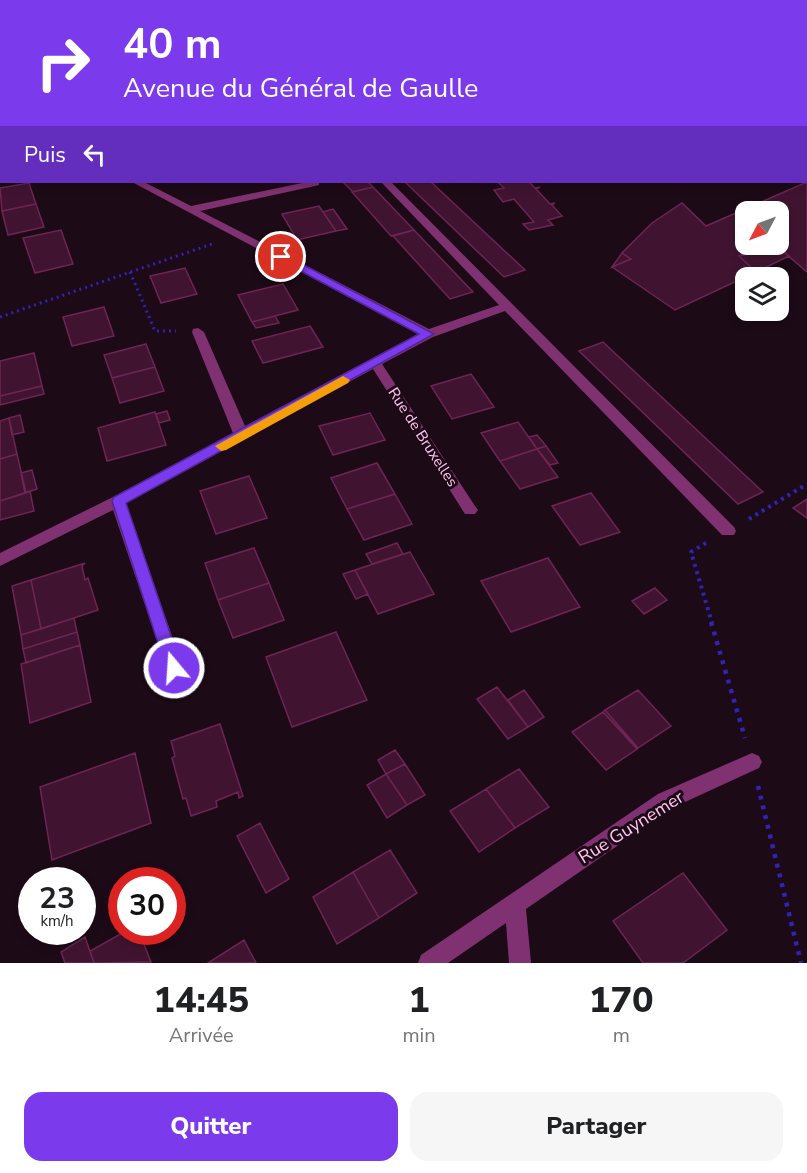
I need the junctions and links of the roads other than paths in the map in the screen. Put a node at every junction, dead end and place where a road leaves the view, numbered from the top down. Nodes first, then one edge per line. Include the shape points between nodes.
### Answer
1 (139, 183) edge
2 (315, 183) edge
3 (387, 183) edge
4 (192, 209) junction
5 (508, 306) junction
6 (198, 332) road end
7 (428, 334) junction
8 (375, 363) junction
9 (242, 436) junction
10 (118, 501) junction
11 (470, 510) dead end
12 (728, 531) road end
13 (0, 560) edge
14 (174, 668) dead end
15 (752, 762) road end
16 (515, 903) junction
17 (429, 963) edge
18 (520, 963) edge

1 - 4 street
2 - 4 street
3 - 5 street
4 - 7 street
5 - 7 street
5 - 12 street
6 - 9 street
7 - 8 street
8 - 9 street
8 - 11 street, Rue de Bruxelles
9 - 10 street
10 - 13 street
10 - 14 street
15 - 16 street, Rue Guynemer via 665,801
16 - 17 street, Rue Guynemer
16 - 18 street

